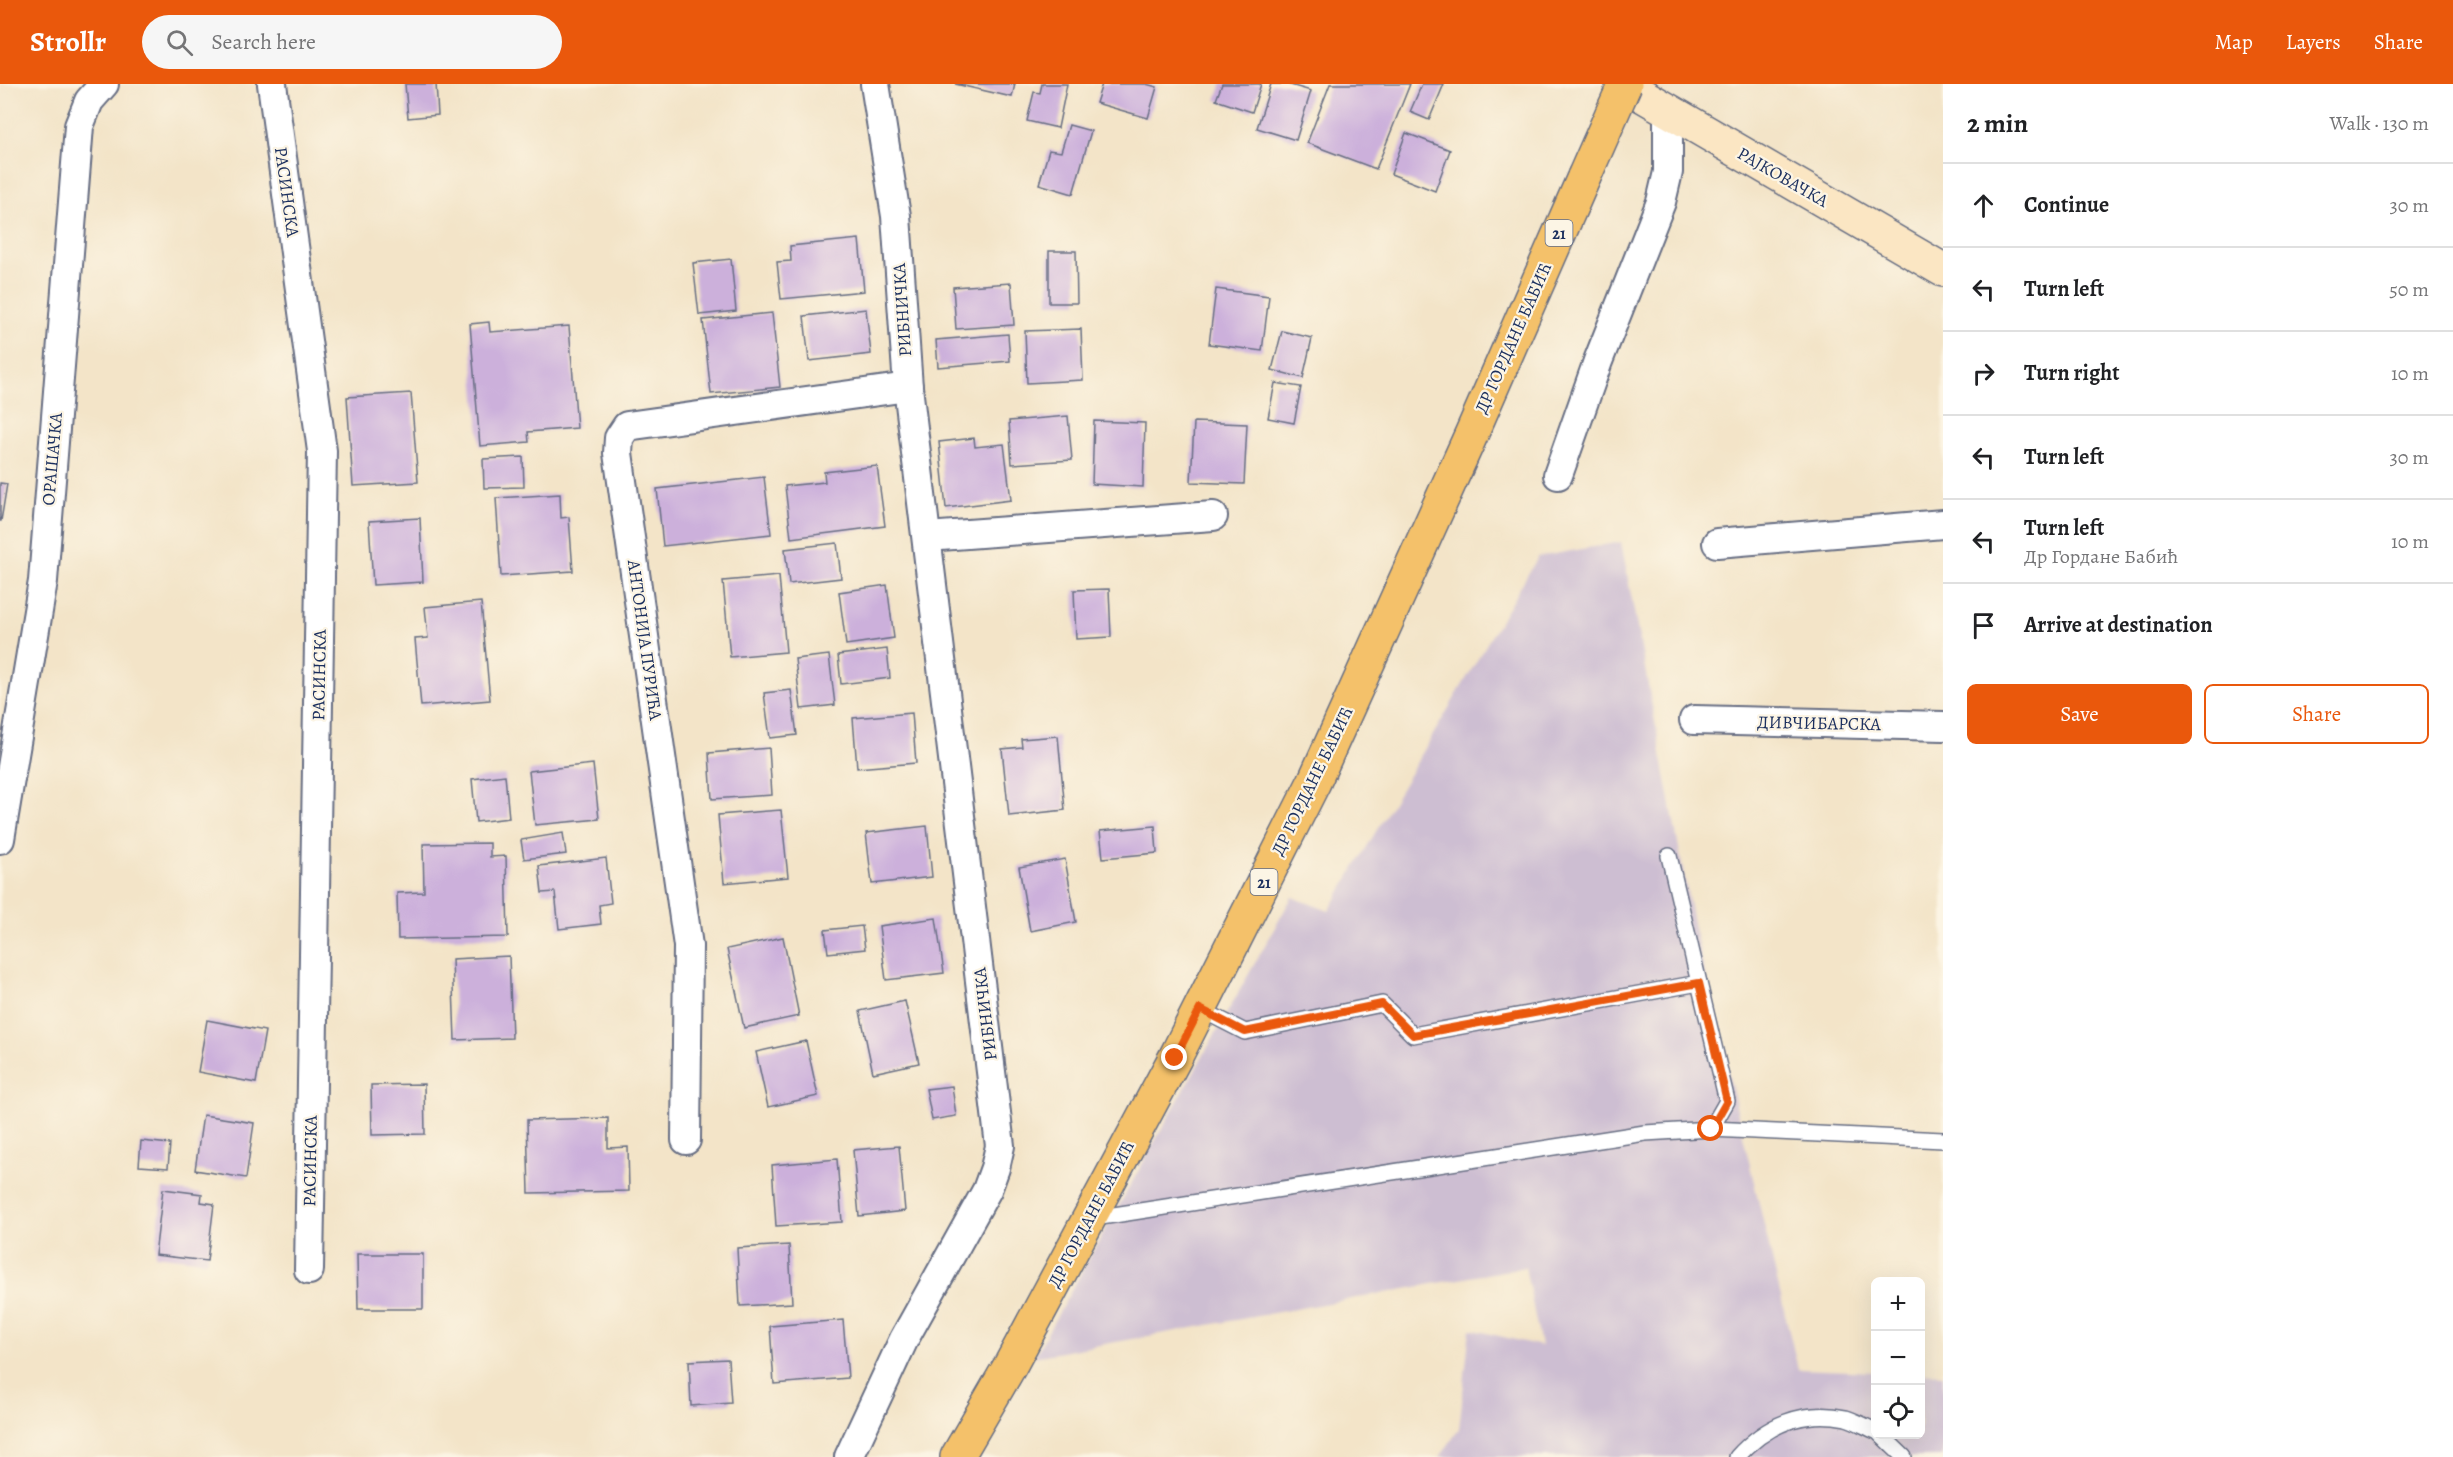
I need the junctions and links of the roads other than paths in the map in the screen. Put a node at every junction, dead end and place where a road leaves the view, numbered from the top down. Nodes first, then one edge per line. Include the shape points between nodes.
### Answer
1 (104, 84) edge
2 (272, 84) edge
3 (875, 84) edge
4 (1624, 84) edge
5 (1668, 110) junction
6 (1943, 270) edge
7 (908, 387) junction
8 (1558, 475) dead end
9 (1213, 516) dead end
10 (1943, 524) edge
11 (927, 537) junction
12 (1717, 543) dead end
13 (1694, 720) dead end
14 (1943, 726) edge
15 (0, 839) edge
16 (1669, 856) dead end
17 (1699, 983) junction
18 (1200, 1009) junction
19 (1711, 1129) junction
20 (686, 1140) dead end
21 (1943, 1140) edge
22 (1089, 1220) junction
23 (309, 1270) dead end
24 (1871, 1429) edge
25 (1885, 1439) edge
26 (849, 1457) edge
27 (957, 1457) edge
28 (1737, 1457) edge
29 (1904, 1457) edge

1 - 15 street, ОРАШАЧКА via 89,101 79,126 43,581
2 - 23 street, РАСИНСКА via 322,451
3 - 7 street, РИБНИЧКА via 896,216
4 - 5 main road, РАЈКОВАЧКА
4 - 18 main road, ДР ГОРДАНЕ БАБИЋ / 21, bridge via 1314,782
5 - 6 main road, РАЈКОВАЧКА
5 - 8 street via 1668,172 1661,202
7 - 11 street, РИБНИЧКА
7 - 20 street, АНТОНИЈА ПУРИЋА via 627,426 619,438 618,453 688,946
9 - 11 street
10 - 12 street
11 - 26 street, РИБНИЧКА via 999,1146 987,1190 904,1339
13 - 14 street, ДИВЧИБАРСКА
16 - 17 lane
17 - 18 lane via 1413,1035 1382,1004 1245,1032
17 - 19 lane via 1727,1101
18 - 22 main road, ДР ГОРДАНЕ БАБИЋ / 21
19 - 21 lane
19 - 22 lane via 1645,1133
22 - 27 main road, ДР ГОРДАНЕ БАБИЋ / 21
24 - 28 lane via 1846,1419 1813,1416 1781,1423 1753,1440
25 - 29 lane

